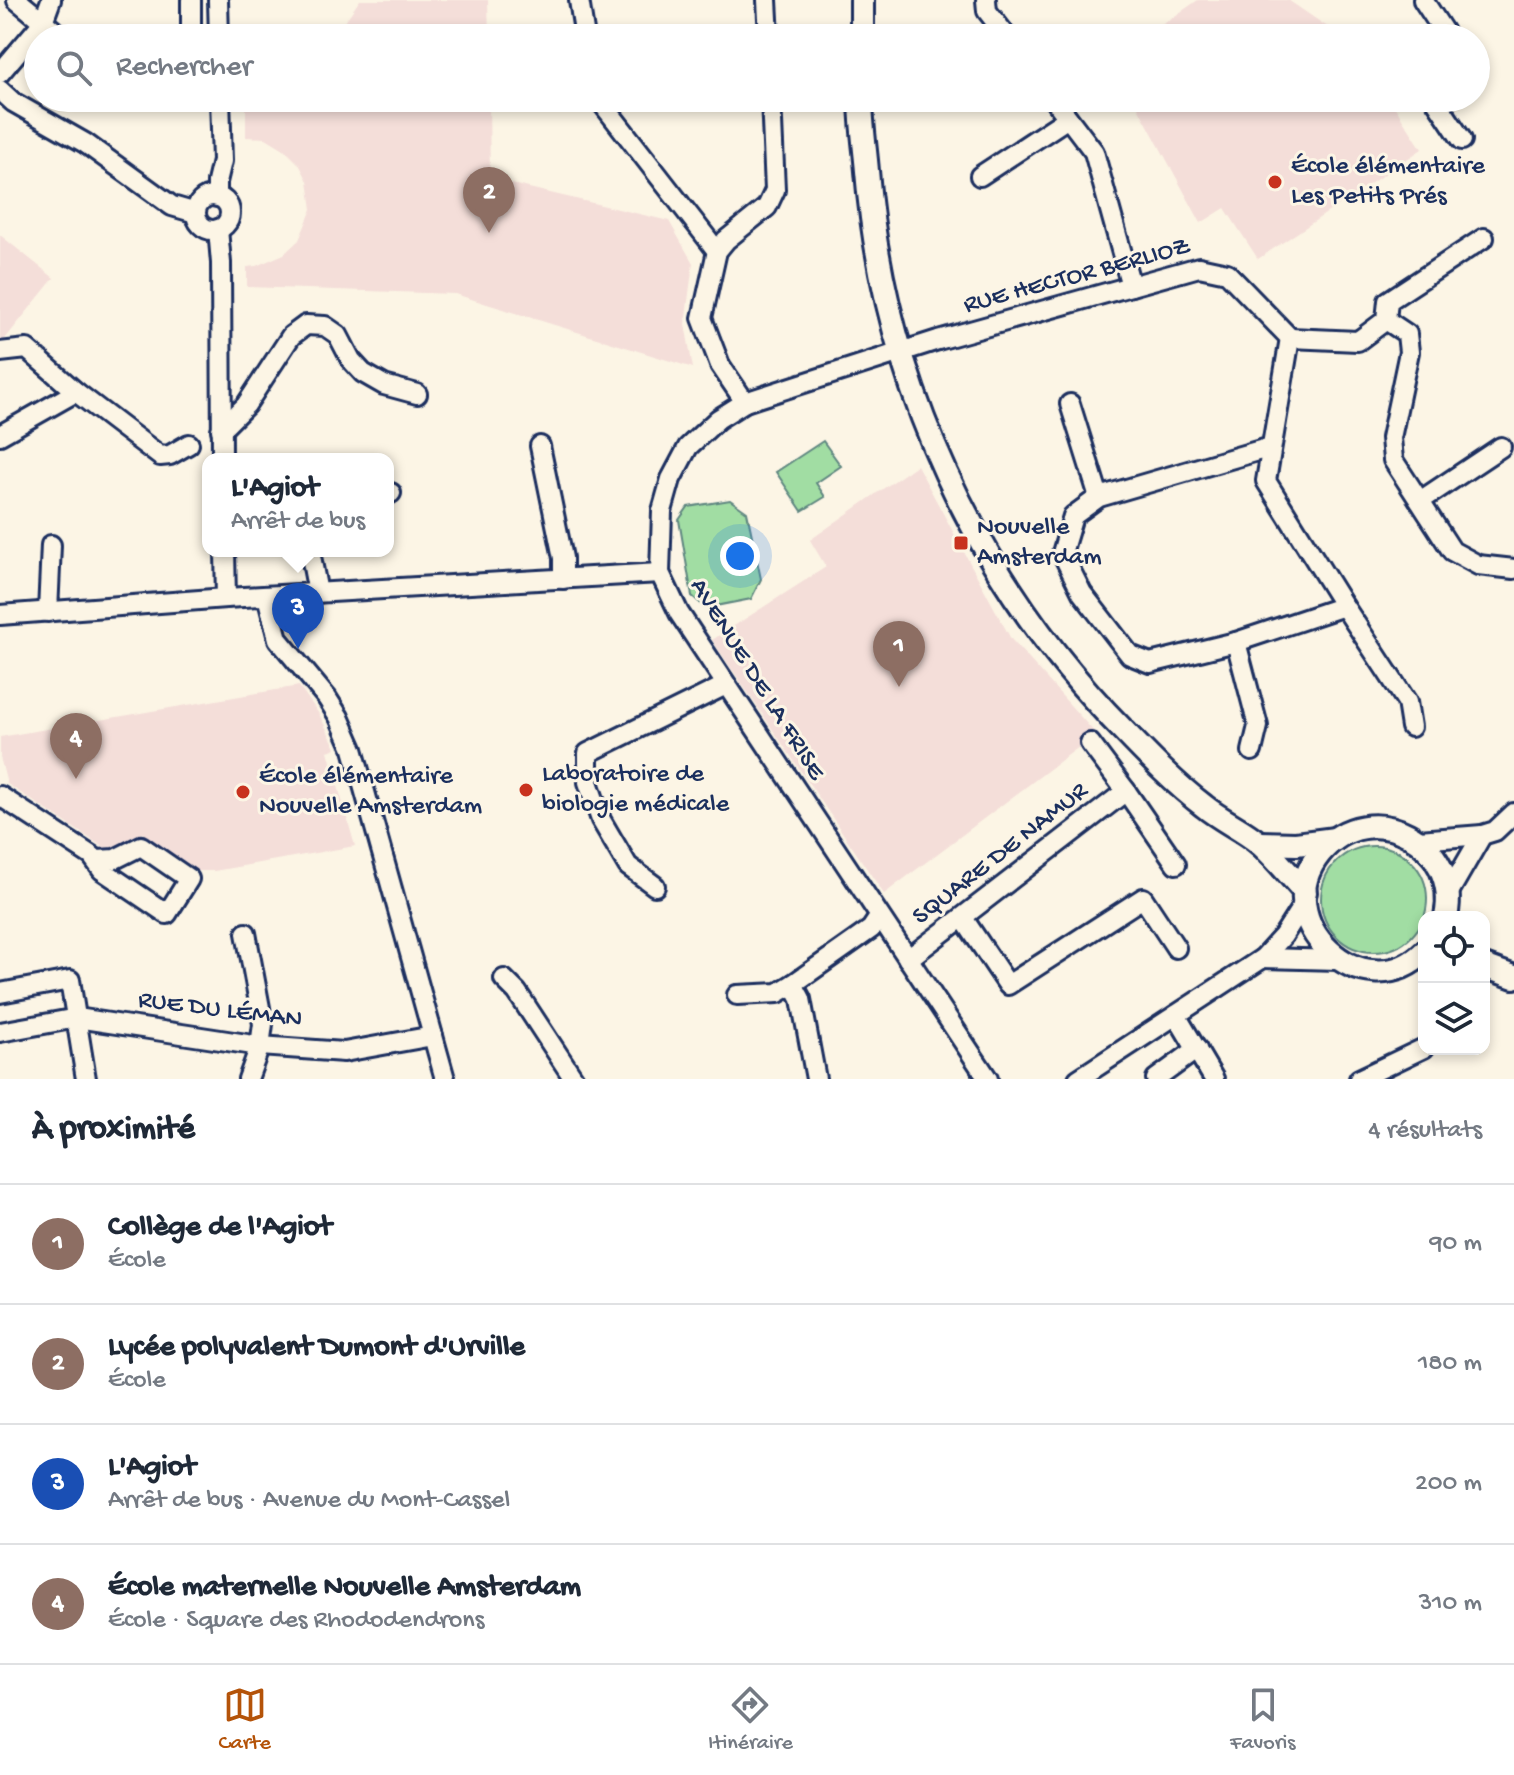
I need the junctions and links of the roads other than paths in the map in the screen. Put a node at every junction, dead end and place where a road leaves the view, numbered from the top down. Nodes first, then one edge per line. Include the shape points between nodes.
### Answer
1 (17, 0) edge
2 (51, 0) edge
3 (191, 0) edge
4 (218, 0) edge
5 (579, 0) edge
6 (767, 0) edge
7 (862, 0) edge
8 (986, 0) edge
9 (1423, 0) edge
10 (43, 22) junction
11 (46, 24) edge
12 (191, 24) edge
13 (219, 24) edge
14 (583, 24) edge
15 (768, 24) edge
16 (862, 24) edge
17 (997, 24) edge
18 (1436, 24) edge
19 (24, 45) edge
20 (0, 73) edge
21 (0, 90) edge
22 (24, 108) edge
23 (31, 112) edge
24 (220, 112) edge
25 (609, 112) edge
26 (772, 112) edge
27 (862, 112) edge
28 (1064, 112) edge
29 (1443, 112) edge
30 (1068, 118) junction
31 (1462, 140) dead end
32 (980, 176) dead end
33 (217, 197) junction
34 (196, 213) junction
35 (218, 229) junction
36 (1484, 238) dead end
37 (717, 251) junction
38 (1131, 286) junction
39 (1386, 320) junction
40 (1290, 338) junction
41 (0, 352) edge
42 (900, 353) junction
43 (76, 392) junction
44 (417, 394) dead end
45 (745, 402) junction
46 (1070, 404) dead end
47 (221, 430) junction
48 (0, 435) edge
49 (189, 444) dead end
50 (540, 446) dead end
51 (1271, 447) junction
52 (1501, 447) dead end
53 (222, 453) edge
54 (1099, 497) junction
55 (1420, 501) junction
56 (51, 545) dead end
57 (225, 557) edge
58 (311, 557) edge
59 (1514, 569) edge
60 (660, 573) junction
61 (563, 579) junction
62 (318, 593) junction
63 (267, 596) junction
64 (226, 598) junction
65 (1344, 606) junction
66 (48, 612) junction
67 (0, 615) edge
68 (1236, 642) junction
69 (726, 685) junction
70 (1411, 727) dead end
71 (1090, 743) dead end
72 (1252, 751) dead end
73 (1126, 791) junction
74 (0, 796) edge
75 (1514, 813) edge
76 (1482, 835) junction
77 (1335, 839) junction
78 (1419, 840) junction
79 (1259, 843) junction
80 (97, 860) junction
81 (1176, 864) dead end
82 (655, 886) dead end
83 (1304, 897) junction
84 (1450, 908) edge
85 (879, 917) junction
86 (963, 918) junction
87 (246, 933) dead end
88 (1176, 948) dead end
89 (1418, 957) edge
90 (1263, 958) junction
91 (908, 959) junction
92 (1339, 960) junction
93 (1490, 965) edge
94 (1514, 977) edge
95 (504, 979) dead end
96 (793, 984) junction
97 (0, 993) edge
98 (737, 995) dead end
99 (1176, 1015) junction
100 (77, 1018) junction
101 (0, 1032) edge
102 (433, 1036) junction
103 (260, 1046) junction
104 (1197, 1049) junction
105 (1418, 1051) edge
106 (86, 1079) edge
107 (248, 1079) edge
108 (445, 1079) edge
109 (574, 1079) edge
110 (816, 1079) edge
111 (988, 1079) edge
112 (1078, 1079) edge
113 (1156, 1079) edge
114 (1214, 1079) edge
115 (1359, 1079) edge

1 - 10 street
2 - 10 street
3 - 12 street
4 - 13 street
5 - 14 street
6 - 15 street
7 - 16 street
8 - 17 street
9 - 18 street
10 - 11 street
19 - 20 street
21 - 22 street
23 - 34 street via 85,143 172,206
24 - 33 street
25 - 37 street
26 - 37 street via 775,190 767,207
27 - 42 street via 875,246
28 - 30 street
29 - 31 street
30 - 32 street
30 - 38 street via 1094,152
33 - 34 street via 204,199
33 - 35 street via 230,214
34 - 35 street via 203,227
35 - 47 street
36 - 39 street via 1388,301
37 - 45 street via 702,318 720,365
38 - 40 street, RUE HECTOR BERLIOZ via 1199,267 1227,273
38 - 42 street, RUE HECTOR BERLIOZ
39 - 40 street via 1358,341
39 - 55 street via 1407,334 1409,352 1391,438 1393,460
40 - 51 street
41 - 43 street via 27,349
42 - 45 street, AVENUE DE LA FRISE
42 - 79 street via 954,492 1002,581 1066,669 1185,790
43 - 48 street
43 - 49 street via 160,456
44 - 47 street via 363,373 338,335 325,326 306,325 291,336 246,405
45 - 60 street, AVENUE DE LA FRISE via 688,447 671,479 662,511
46 - 54 street
47 - 53 street
50 - 61 street
51 - 54 street
51 - 65 street via 1266,481
52 - 55 street
54 - 68 street via 1073,516 1062,553 1082,593 1130,655 1150,663
55 - 59 street via 1452,551 1478,565
56 - 66 street
57 - 64 street
58 - 62 street
60 - 61 street
60 - 69 street, AVENUE DE LA FRISE
61 - 62 street
62 - 63 street
63 - 64 street
63 - 102 street via 278,639 327,698 353,749
64 - 66 street
65 - 68 street
65 - 70 street via 1407,702
66 - 67 street
68 - 72 street via 1258,726
69 - 82 street via 588,753 588,782 601,820 628,866
69 - 85 street, AVENUE DE LA FRISE
71 - 73 street, SQUARE DE NAMUR
73 - 81 street, SQUARE DE NAMUR
73 - 86 street, SQUARE DE NAMUR
74 - 80 street
75 - 76 street via 1495,831
76 - 78 street
76 - 84 street
77 - 78 street via 1377,826
77 - 79 street
77 - 83 street via 1315,862
78 - 84 street via 1444,873
79 - 83 street
80 - 80 street via 102,870 167,914 189,879 141,846 115,859
83 - 90 street via 1283,936
83 - 92 street via 1309,925
85 - 91 street, AVENUE DE LA FRISE
85 - 96 street via 871,929
86 - 88 street via 1008,985 1143,898
86 - 91 street, SQUARE DE NAMUR
87 - 103 street via 263,1024
89 - 92 street via 1380,971
90 - 92 street
90 - 99 street
91 - 111 street, AVENUE DE LA FRISE
93 - 94 street
95 - 109 street
96 - 98 street via 778,993
96 - 110 street via 801,999
97 - 100 street via 70,980
99 - 104 street
99 - 112 street
100 - 101 street, RUE DU LÉMAN
100 - 103 street, RUE DU LÉMAN
100 - 106 street
102 - 103 street, RUE DU LÉMAN via 344,1052
102 - 108 street
103 - 107 street
104 - 113 street
104 - 114 street
105 - 115 street

